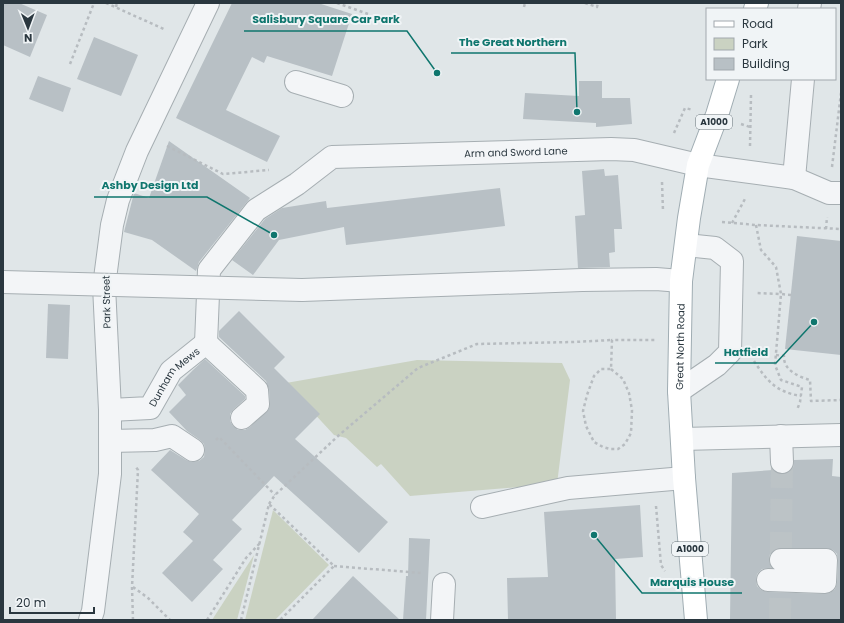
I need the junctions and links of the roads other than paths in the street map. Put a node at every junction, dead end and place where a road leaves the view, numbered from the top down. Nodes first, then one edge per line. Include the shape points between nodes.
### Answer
1 (208, 3) edge
2 (728, 80) edge
3 (803, 80) edge
4 (296, 82) dead end
5 (342, 96) dead end
6 (698, 165) junction
7 (794, 178) junction
8 (835, 193) edge
9 (686, 245) junction
10 (681, 281) junction
11 (3, 282) edge
12 (206, 343) junction
13 (679, 391) junction
14 (110, 410) junction
15 (242, 418) dead end
16 (841, 435) edge
17 (781, 436) junction
18 (682, 439) junction
19 (110, 441) junction
20 (193, 450) road end
21 (782, 462) tunnel mouth
22 (684, 478) junction
23 (482, 507) dead end
24 (781, 560) dead end
25 (768, 580) dead end
26 (444, 584) road end
27 (90, 620) edge
28 (442, 620) edge
29 (696, 620) edge

1 - 14 street, Park Street via 145,135 118,200 104,286
2 - 6 main road, Great North Road / A1000
3 - 7 street
4 - 5 street
6 - 7 street, Arm and Sword Lane
6 - 9 main road, Great North Road / A1000
6 - 12 street, Arm and Sword Lane via 634,150 611,149 332,157 297,184 256,210 210,270
7 - 8 street, Arm and Sword Lane
9 - 10 main road, Great North Road / A1000
9 - 13 street via 715,248 732,261 730,352 717,365
10 - 11 street, bridge via 582,280 302,290
10 - 13 main road, Great North Road / A1000
12 - 14 street, Dunham Mews via 171,371 150,408
12 - 15 street, Dunham Mews via 257,390 258,404
13 - 18 main road, Great North Road / A1000
14 - 19 street, Park Street
16 - 17 street
17 - 18 street
17 - 21 street
18 - 22 main road, Great North Road / A1000
19 - 20 street via 155,440 172,436
19 - 27 street, Park Street via 110,474
22 - 23 street via 568,488
22 - 29 main road, Great North Road / A1000
24 - 25 street via 826,560 825,582
26 - 28 street

